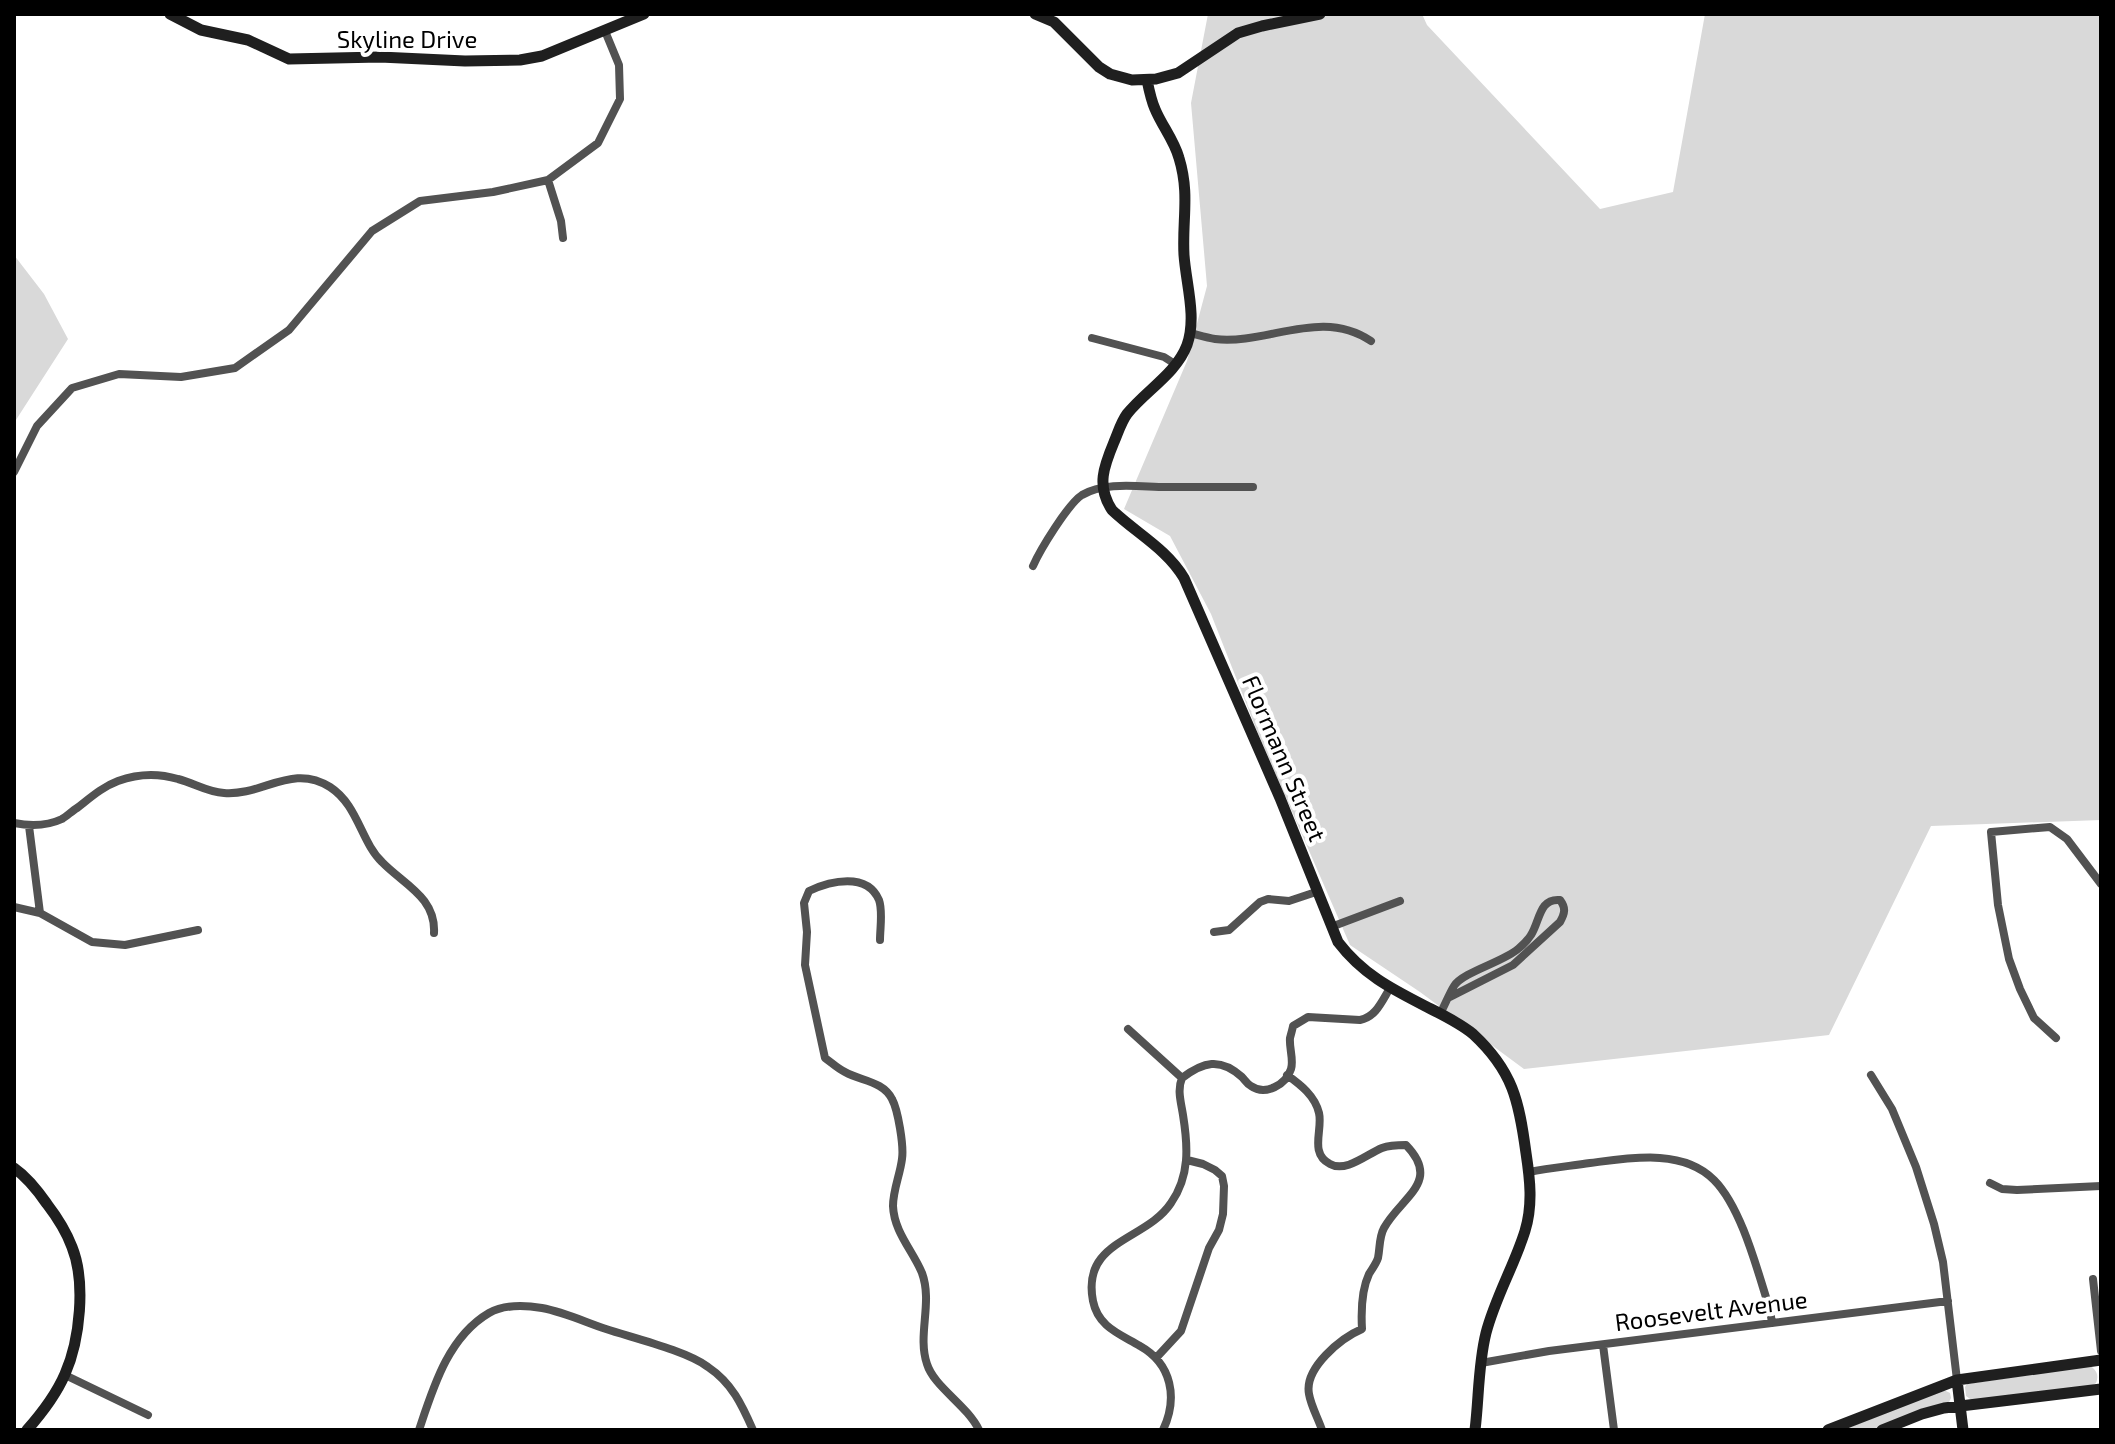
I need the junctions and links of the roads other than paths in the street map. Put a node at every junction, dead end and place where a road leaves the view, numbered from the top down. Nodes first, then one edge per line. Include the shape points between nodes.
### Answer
1 (170, 14) edge
2 (644, 14) edge
3 (1035, 14) edge
4 (1320, 14) edge
5 (605, 31) junction
6 (1147, 80) junction
7 (548, 180) junction
8 (563, 238) dead end
9 (1190, 333) junction
10 (1092, 338) dead end
11 (1371, 341) dead end
12 (1175, 364) junction
13 (14, 472) edge
14 (1253, 487) dead end
15 (1102, 489) junction
16 (1033, 566) dead end
17 (14, 823) edge
18 (29, 826) junction
19 (2101, 884) edge
20 (1316, 892) junction
21 (1400, 901) dead end
22 (14, 907) edge
23 (40, 913) junction
24 (1331, 927) junction
25 (198, 930) dead end
26 (1214, 932) dead end
27 (434, 933) dead end
28 (880, 940) dead end
29 (1390, 988) junction
30 (1450, 997) junction
31 (1440, 1014) junction
32 (1128, 1029) dead end
33 (2056, 1038) dead end
34 (1287, 1075) junction
35 (1871, 1075) dead end
36 (1182, 1078) junction
37 (1187, 1160) junction
38 (14, 1168) edge
39 (1529, 1172) junction
40 (1990, 1183) dead end
41 (2101, 1186) edge
42 (2093, 1279) dead end
43 (1948, 1301) junction
44 (1772, 1323) junction
45 (1603, 1345) junction
46 (2101, 1351) edge
47 (1156, 1358) junction
48 (2101, 1360) edge
49 (1481, 1363) junction
50 (65, 1375) junction
51 (1957, 1380) junction
52 (2101, 1389) edge
53 (1960, 1406) junction
54 (148, 1415) dead end
55 (27, 1430) edge
56 (419, 1430) edge
57 (753, 1430) edge
58 (979, 1430) edge
59 (1163, 1430) edge
60 (1322, 1430) edge
61 (1475, 1430) edge
62 (1614, 1430) edge
63 (1828, 1430) edge
64 (1882, 1430) edge
65 (1963, 1430) edge

1 - 5 street, Skyline Drive via 201,30 248,40 289,59 520,60
2 - 5 street, Skyline Drive
3 - 6 street via 1054,22 1110,74
4 - 6 street via 1238,33 1178,73
5 - 7 street via 619,65 620,99 598,143
6 - 9 street via 1179,157 1185,186
7 - 8 street
7 - 13 street via 420,201 372,231 289,330 235,368 181,377 119,374 72,388 37,426
9 - 11 street via 1229,339 1316,326 1345,328
9 - 12 street
10 - 12 street
12 - 15 street via 1126,415 1104,466
14 - 15 street
15 - 16 street via 1072,503
15 - 20 street, Flormann Street via 1112,510 1165,553 1184,578
17 - 18 street
18 - 23 street
18 - 27 street via 62,819 99,790 147,774 225,793 311,777 347,802 380,861 420,894
19 - 33 street via 2067,839 2050,827 1991,832 2003,935 2020,989 2034,1018
20 - 24 street, Flormann Street
20 - 26 street via 1289,901 1260,902 1229,930
21 - 24 street
22 - 23 street
23 - 25 street via 92,942 125,945
24 - 29 street, Flormann Street via 1352,960
28 - 58 street via 881,903 866,886 834,881 809,891 804,903 805,965 825,1058 844,1072 879,1085 891,1097 903,1157 893,1206 926,1291 924,1354 928,1369
29 - 31 street, Flormann Street
29 - 34 street via 1368,1018 1308,1017 1293,1026 1292,1068
30 - 30 street via 1513,965 1560,922 1565,913 1560,900 1547,902 1530,937 1517,950 1462,979
30 - 31 street
31 - 39 street, Flormann Street via 1470,1032 1508,1079 1519,1104
32 - 36 street
34 - 36 street via 1267,1090 1250,1086 1218,1064 1199,1065
34 - 60 street via 1316,1104 1318,1148 1327,1163 1343,1166 1384,1147 1406,1145 1419,1165 1414,1192 1385,1227 1361,1302 1362,1329 1346,1336 1309,1380
35 - 43 street via 1916,1167 1939,1241
36 - 37 street
37 - 47 street via 1222,1176 1223,1214 1181,1331
37 - 47 street via 1180,1188 1166,1210 1103,1254 1092,1280 1099,1317
38 - 50 street via 39,1192 73,1249 79,1313
39 - 44 street via 1641,1157 1687,1164 1706,1175 1742,1227
39 - 49 street, Flormann Street via 1525,1230 1493,1310
40 - 41 street via 2017,1190
42 - 46 street
43 - 44 street, Roosevelt Avenue
43 - 51 street
44 - 45 street, Roosevelt Avenue
45 - 49 street, Roosevelt Avenue
45 - 62 street
47 - 59 street via 1171,1385 1171,1409
48 - 51 street
49 - 61 street, Flormann Street
50 - 54 street
50 - 55 street
51 - 53 street
51 - 63 street
52 - 53 street
53 - 64 street
53 - 65 street
56 - 57 street via 430,1393 455,1346 472,1324 506,1306 545,1308 706,1365 729,1384

